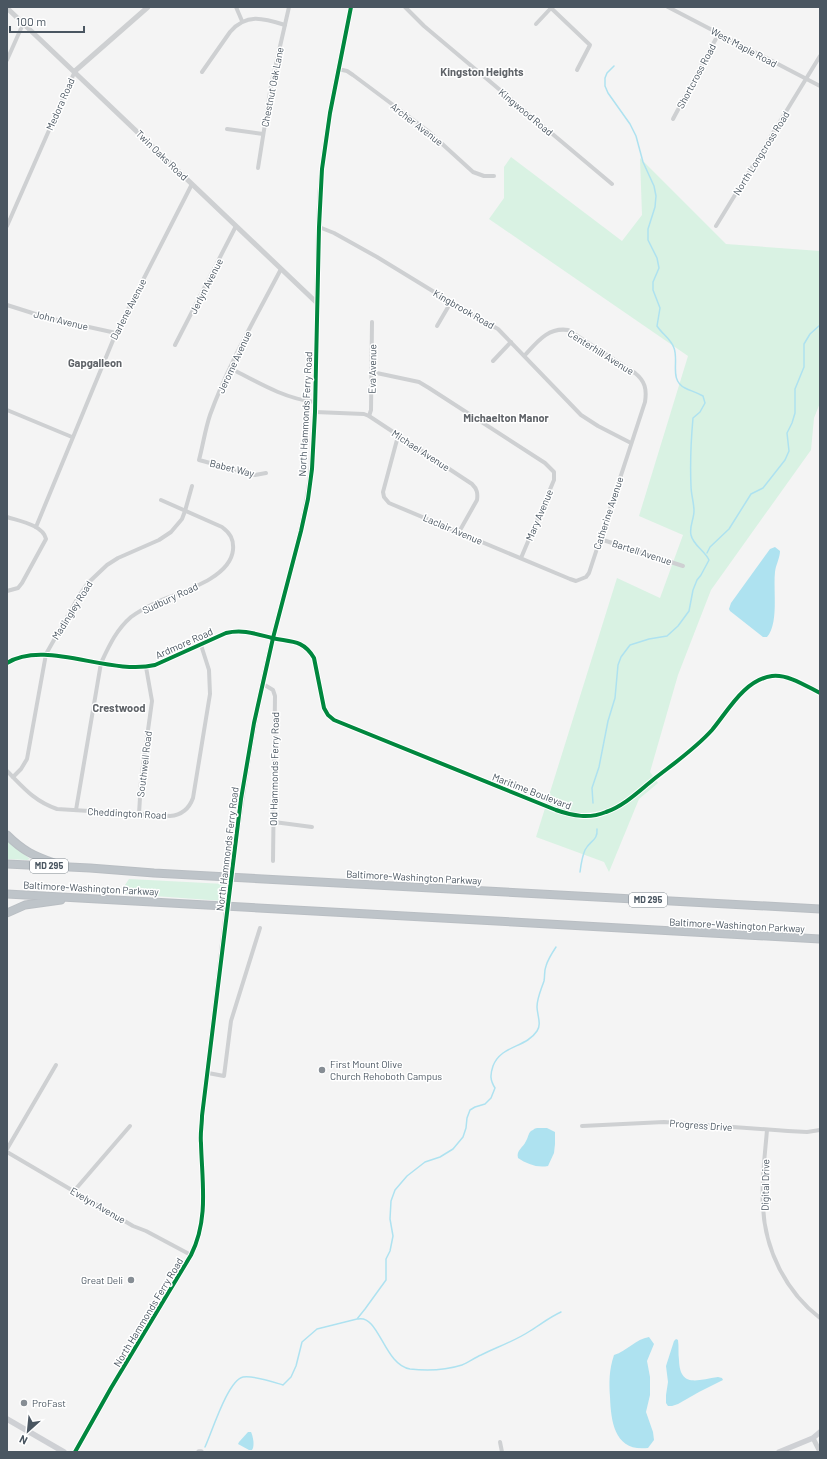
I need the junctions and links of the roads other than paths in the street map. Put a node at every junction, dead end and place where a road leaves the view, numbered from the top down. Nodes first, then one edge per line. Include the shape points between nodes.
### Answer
1 (148, 7) edge
2 (236, 7) edge
3 (289, 7) edge
4 (351, 7) edge
5 (405, 7) edge
6 (550, 7) edge
7 (668, 7) edge
8 (7, 8) edge
9 (242, 21) junction
10 (23, 24) junction
11 (536, 24) dead end
12 (285, 25) junction
13 (719, 33) junction
14 (820, 56) edge
15 (7, 60) edge
16 (338, 70) junction
17 (577, 70) dead end
18 (75, 71) junction
19 (202, 72) dead end
20 (806, 79) junction
21 (820, 86) edge
22 (672, 119) dead end
23 (227, 129) dead end
24 (263, 134) junction
25 (258, 168) dead end
26 (494, 176) dead end
27 (192, 184) junction
28 (612, 184) dead end
29 (7, 226) edge
30 (236, 226) junction
31 (716, 226) dead end
32 (319, 227) junction
33 (280, 269) junction
34 (451, 302) junction
35 (317, 303) junction
36 (7, 305) edge
37 (372, 322) dead end
38 (437, 326) dead end
39 (116, 333) junction
40 (511, 342) junction
41 (175, 345) dead end
42 (525, 355) junction
43 (493, 361) dead end
44 (230, 368) junction
45 (372, 372) junction
46 (315, 402) junction
47 (7, 410) edge
48 (315, 412) junction
49 (369, 416) junction
50 (398, 436) junction
51 (72, 437) junction
52 (631, 443) junction
53 (199, 460) joint
54 (266, 473) dead end
55 (192, 486) dead end
56 (161, 500) dead end
57 (185, 511) junction
58 (7, 517) edge
59 (36, 527) junction
60 (459, 532) junction
61 (600, 539) junction
62 (521, 558) junction
63 (683, 566) dead end
64 (582, 580) joint
65 (7, 591) edge
66 (273, 638) junction
67 (201, 645) junction
68 (46, 654) junction
69 (7, 663) edge
70 (101, 663) junction
71 (146, 667) junction
72 (263, 684) junction
73 (820, 693) edge
74 (7, 771) edge
75 (13, 777) junction
76 (76, 810) junction
77 (139, 814) junction
78 (274, 822) junction
79 (312, 827) dead end
80 (7, 835) edge
81 (273, 861) dead end
82 (7, 864) edge
83 (90, 868) junction
84 (7, 894) edge
85 (80, 898) junction
86 (820, 909) edge
87 (7, 913) edge
88 (260, 928) dead end
89 (820, 939) edge
90 (56, 1065) dead end
91 (208, 1073) junction
92 (130, 1126) dead end
93 (582, 1126) dead end
94 (767, 1130) junction
95 (820, 1130) edge
96 (7, 1149) edge
97 (7, 1152) edge
98 (74, 1191) junction
99 (191, 1255) junction
100 (820, 1318) edge
101 (7, 1419) edge
102 (820, 1432) edge
103 (812, 1438) junction
104 (500, 1442) dead end
105 (64, 1452) edge
106 (75, 1452) edge
107 (502, 1452) edge
108 (779, 1452) edge
109 (820, 1452) edge

1 - 18 street, Medora Road
2 - 9 street
3 - 12 street, Chestnut Oak Lane
4 - 16 street, North Hammonds Ferry Road
5 - 28 street, Kingwood Road via 424,26
6 - 11 street
6 - 17 street via 590,45
7 - 13 street, West Maple Road
8 - 10 street, Twin Oaks Road
9 - 12 street via 261,19
9 - 19 street via 230,32
10 - 15 street
10 - 18 street, Twin Oaks Road
12 - 24 street, Chestnut Oak Lane
13 - 20 street, West Maple Road
13 - 22 street, Shortcross Road
14 - 20 street, North Longcross Road
16 - 26 street, Archer Avenue via 353,75 428,131 473,172
16 - 32 street, North Hammonds Ferry Road via 322,169
18 - 27 street, Twin Oaks Road
18 - 29 street, Medora Road
20 - 21 street, West Maple Road
20 - 31 street, North Longcross Road
23 - 24 street
24 - 25 street, Chestnut Oak Lane
27 - 30 street, Twin Oaks Road
27 - 39 street, Darlene Avenue
30 - 33 street, Twin Oaks Road
30 - 41 street, Jerlyn Avenue
32 - 34 street, Kingbrook Road via 377,256
32 - 35 street, North Hammonds Ferry Road
33 - 35 street, Twin Oaks Road
33 - 44 street, Jerome Avenue
34 - 38 street
34 - 40 street, Kingbrook Road via 498,329
35 - 46 street, North Hammonds Ferry Road
36 - 39 street, John Avenue via 48,318
37 - 45 street, Eva Avenue
39 - 51 street, Darlene Avenue
40 - 42 street, Kingbrook Road
40 - 43 street
42 - 52 street, Kingbrook Road via 581,414
42 - 52 street, Centerhill Avenue via 548,333 562,329 568,330 635,372 645,385 646,393
44 - 46 street via 283,394
44 - 53 street, Jerome Avenue via 210,417
45 - 49 street, Eva Avenue
45 - 62 street, Mary Avenue via 419,382 430,388 545,463 554,472 554,480
46 - 48 street, North Hammonds Ferry Road
47 - 51 street
48 - 49 street, Michael Avenue
48 - 66 street, North Hammonds Ferry Road via 308,499
49 - 50 street, Michael Avenue
50 - 60 street, Michael Avenue via 476,488 477,500
50 - 60 street, Laclair Avenue via 384,488 384,497 389,503
51 - 59 street, Darlene Avenue
52 - 61 street, Catherine Avenue
53 - 54 street, Babet Way via 255,475
55 - 57 street, Madingley Road
56 - 57 street, Sudbury Road
57 - 68 street, Madingley Road via 178,525 166,536 118,558 96,574 78,596
57 - 70 street, Sudbury Road via 222,526 232,537 232,553 226,566 212,578 156,602 132,616 119,628
58 - 59 street
59 - 65 street via 44,532 46,541 22,583 18,588
60 - 62 street, Laclair Avenue
61 - 63 street, Bartell Avenue
61 - 64 street, Catherine Avenue via 589,572
62 - 64 street, Laclair Avenue via 570,579
66 - 67 street, Ardmore Road via 243,631 226,633
66 - 72 street, North Hammonds Ferry Road
66 - 73 street, Maritime Boulevard via 299,643 311,652 317,668 324,708 334,720 569,815 594,816 606,813 625,802 701,741 738,697 757,681 773,676 781,677
67 - 71 street, Ardmore Road
67 - 77 street, Cheddington Road via 209,670 210,694 193,798 184,812 178,815
68 - 69 street, Ardmore Road via 27,655
68 - 70 street, Ardmore Road
68 - 75 street, Madingley Road via 27,759
70 - 71 street, Ardmore Road
70 - 76 street, Sudbury Road
71 - 77 street, Southwell Road via 152,701
72 - 78 street, Old Hammonds Ferry Road via 273,690 275,696
72 - 91 street, North Hammonds Ferry Road, bridge via 241,799
74 - 75 street, Cheddington Road
75 - 76 street, Cheddington Road via 39,802 56,809
76 - 77 street, Cheddington Road
78 - 79 street
78 - 81 street, Old Hammonds Ferry Road
80 - 83 highway via 23,850 41,859 57,864
82 - 83 highway, Baltimore-Washington Parkway / MD 295
83 - 86 highway, Baltimore-Washington Parkway / MD 295 via 154,874
84 - 85 highway, Baltimore-Washington Parkway
85 - 87 highway via 36,903
85 - 89 highway, Baltimore-Washington Parkway
88 - 91 street via 232,1015 224,1076
90 - 96 street
91 - 99 street, North Hammonds Ferry Road via 201,1141 203,1214 199,1237
92 - 98 street
93 - 94 street, Progress Drive via 664,1122
94 - 95 street, Progress Drive
94 - 100 street, Digital Drive via 762,1207 770,1245 787,1283 800,1300
97 - 98 street, Evelyn Avenue
98 - 99 street, Evelyn Avenue via 133,1226
99 - 106 street, North Hammonds Ferry Road
101 - 105 main road
102 - 103 main road
103 - 108 main road
103 - 109 street
104 - 107 street

